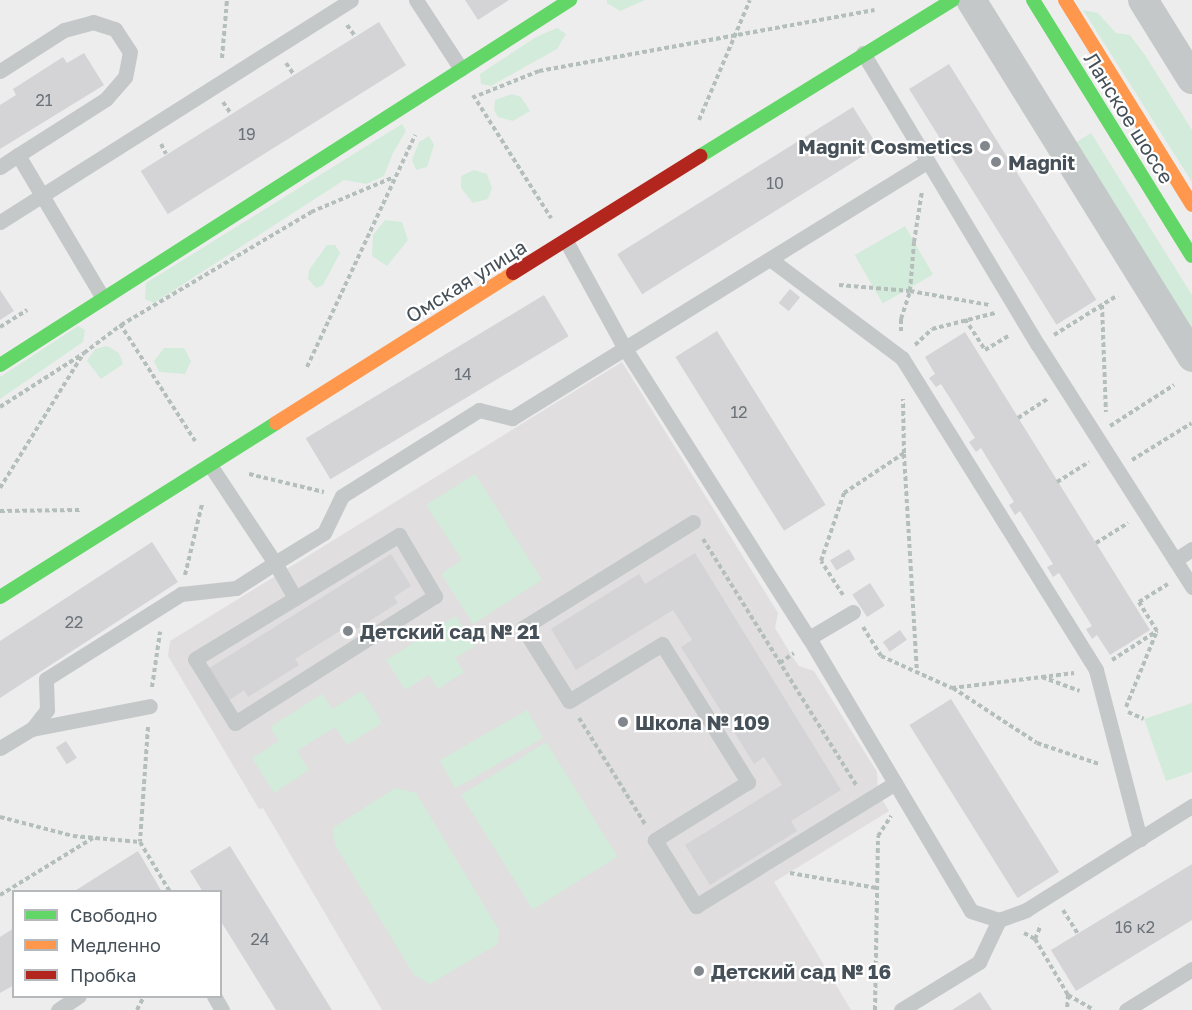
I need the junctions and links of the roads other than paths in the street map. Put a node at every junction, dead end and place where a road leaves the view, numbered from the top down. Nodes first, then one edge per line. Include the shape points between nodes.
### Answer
1 (351, 0) edge
2 (416, 0) edge
3 (570, 0) edge
4 (953, 0) edge
5 (971, 0) edge
6 (1033, 0) edge
7 (1065, 0) edge
8 (1143, 0) edge
9 (864, 52) junction
10 (461, 69) junction
11 (0, 71) edge
12 (1192, 79) edge
13 (18, 155) junction
14 (927, 162) junction
15 (0, 167) edge
16 (42, 196) junction
17 (1192, 205) edge
18 (0, 222) edge
19 (566, 241) junction
20 (1192, 256) edge
21 (770, 259) junction
22 (103, 298) junction
23 (624, 347) junction
24 (1192, 357) edge
25 (0, 365) edge
26 (210, 465) junction
27 (693, 522) road end
28 (1192, 549) edge
29 (1174, 560) junction
30 (275, 563) junction
31 (1188, 581) edge
32 (0, 597) edge
33 (295, 598) junction
34 (853, 612) road end
35 (809, 638) junction
36 (150, 706) dead end
37 (32, 729) junction
38 (0, 748) edge
39 (895, 783) junction
40 (1192, 806) edge
41 (1140, 839) junction
42 (999, 920) junction
43 (1192, 969) edge
44 (76, 998) edge
45 (58, 1010) edge
46 (902, 1010) edge
47 (1126, 1010) edge

1 - 16 lane
2 - 10 lane
3 - 10 street
4 - 9 street, Омская улица
5 - 24 street
6 - 20 street, Ланское шоссе
7 - 17 street, Ланское шоссе
8 - 12 street
9 - 14 lane
9 - 19 street, Омская улица
10 - 22 street
11 - 13 lane via 64,30 93,22 115,29 130,52 125,77 106,99
13 - 15 lane
13 - 16 lane
14 - 21 lane
14 - 29 lane
16 - 18 lane
16 - 22 lane
19 - 23 lane
19 - 26 street, Омская улица
21 - 23 lane
21 - 41 lane via 902,358 1096,670
22 - 25 street
23 - 30 lane via 512,418 479,410 342,496 324,533
23 - 35 lane
26 - 30 lane
26 - 32 street, Омская улица
27 - 39 lane via 523,628 569,701 662,644 736,762 748,782 655,840 696,906
28 - 29 lane
29 - 31 lane
30 - 33 lane
30 - 37 lane via 237,588 181,594 46,679 47,710
33 - 33 lane via 195,659 235,723 435,596 399,536
34 - 35 lane
35 - 39 lane
36 - 37 lane
37 - 38 lane
39 - 42 lane via 971,911
40 - 41 lane
41 - 42 lane via 1026,910
42 - 46 lane via 980,962
43 - 47 lane
44 - 45 lane

